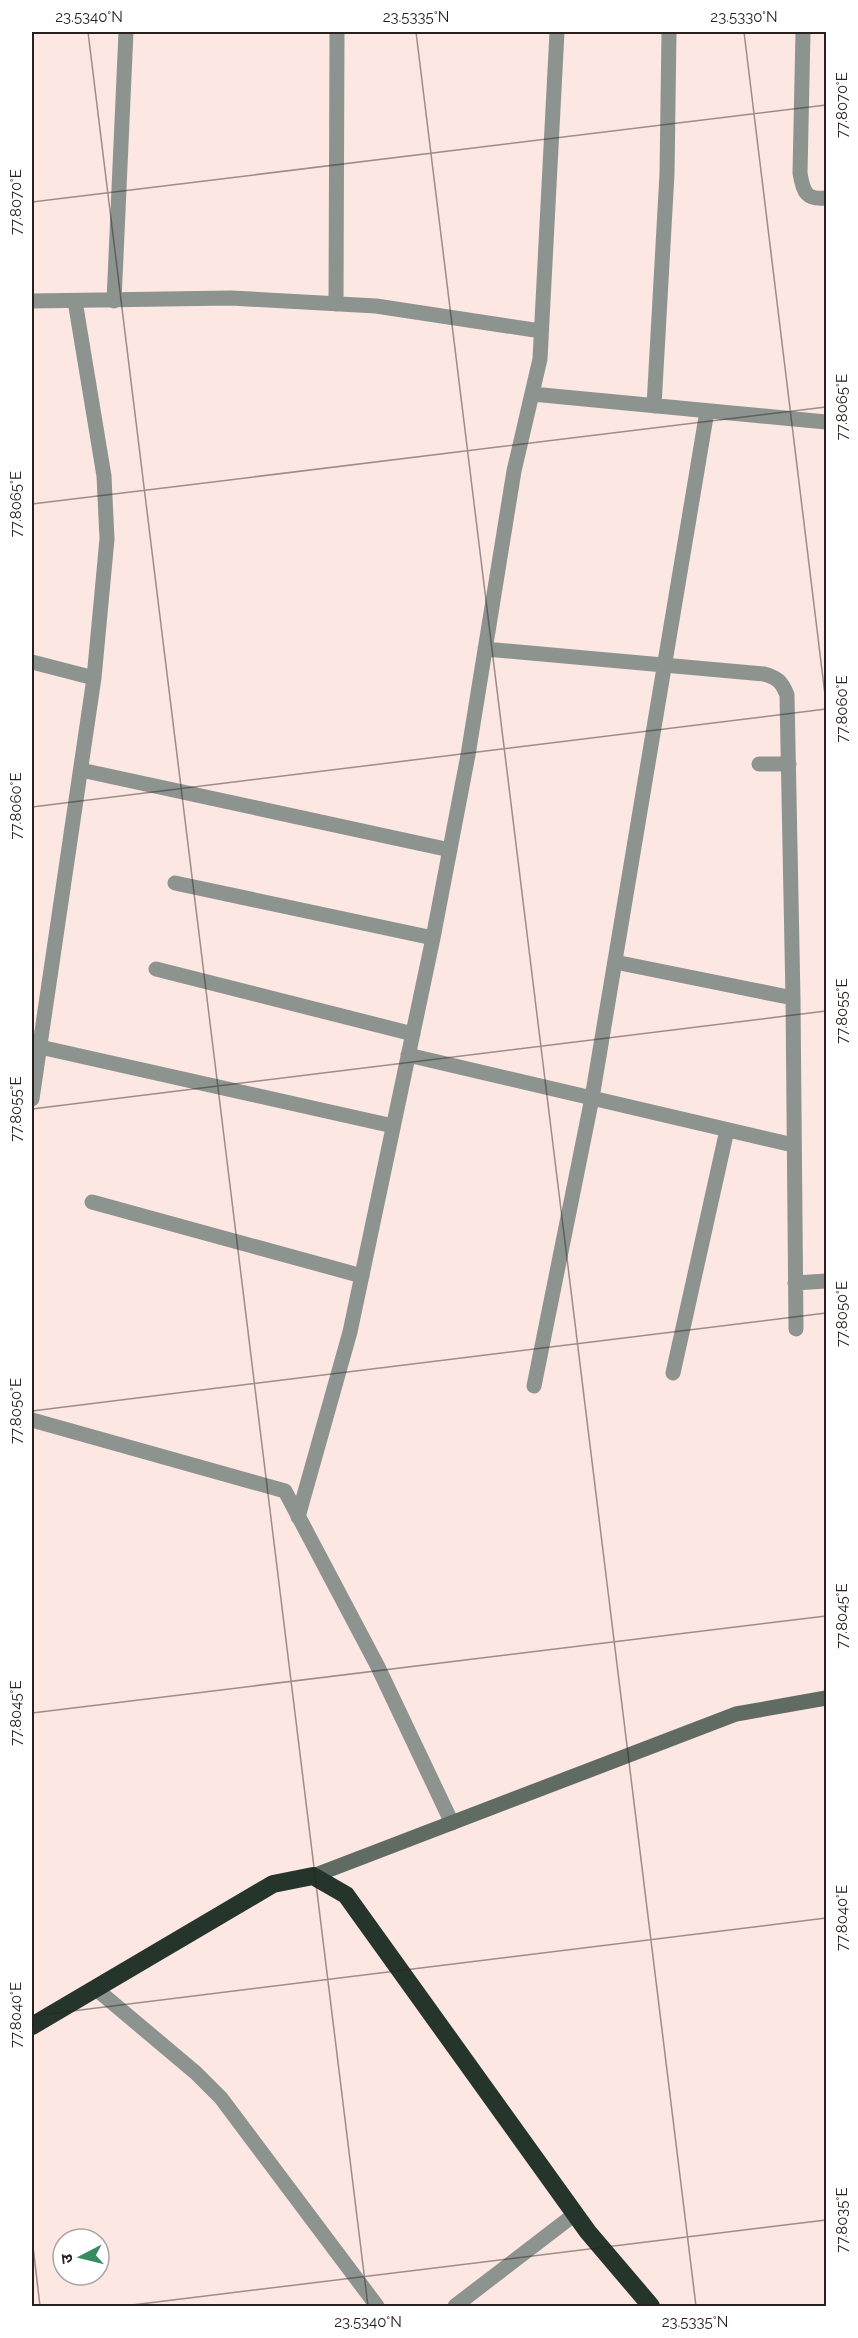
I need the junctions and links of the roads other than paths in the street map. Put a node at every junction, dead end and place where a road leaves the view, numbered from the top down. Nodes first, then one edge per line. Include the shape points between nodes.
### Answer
1 (126, 32) edge
2 (337, 32) edge
3 (557, 32) edge
4 (669, 32) edge
5 (803, 32) edge
6 (826, 198) edge
7 (32, 301) edge
8 (75, 301) junction
9 (114, 301) junction
10 (336, 304) junction
11 (541, 331) junction
12 (531, 394) junction
13 (654, 406) junction
14 (707, 411) junction
15 (826, 422) edge
16 (485, 649) junction
17 (32, 662) edge
18 (666, 665) junction
19 (94, 678) junction
20 (759, 764) dead end
21 (789, 764) junction
22 (81, 770) junction
23 (450, 850) junction
24 (175, 883) dead end
25 (433, 938) junction
26 (615, 962) junction
27 (156, 969) dead end
28 (793, 998) junction
29 (413, 1034) junction
30 (40, 1047) junction
31 (408, 1055) junction
32 (592, 1098) junction
33 (32, 1099) edge
34 (393, 1126) junction
35 (727, 1130) junction
36 (793, 1145) junction
37 (92, 1202) dead end
38 (362, 1276) junction
39 (826, 1281) edge
40 (795, 1283) junction
41 (796, 1329) dead end
42 (673, 1373) dead end
43 (534, 1386) dead end
44 (32, 1420) edge
45 (298, 1517) junction
46 (826, 1698) edge
47 (452, 1822) junction
48 (313, 1876) junction
49 (95, 1988) junction
50 (32, 2026) edge
51 (575, 2214) junction
52 (377, 2307) edge
53 (455, 2307) edge
54 (651, 2307) edge

1 - 9 street
2 - 10 street
3 - 11 street
4 - 13 street via 667,174
5 - 6 street via 800,173 807,195
7 - 8 street
8 - 9 street
8 - 19 street via 104,476 107,539
9 - 10 street via 231,298
10 - 11 street via 376,306
11 - 12 street via 540,358
12 - 13 street
12 - 16 street via 514,471
13 - 14 street
14 - 15 street
14 - 18 street
16 - 18 street
16 - 23 street
17 - 19 street
18 - 21 street via 776,677 788,695
18 - 26 street
19 - 22 street
20 - 21 street
21 - 28 street
22 - 23 street
22 - 30 street
23 - 25 street
24 - 25 street
25 - 29 street
26 - 28 street
26 - 32 street
27 - 29 street
28 - 36 street
29 - 31 street
30 - 33 street
30 - 34 street
31 - 32 street
31 - 34 street
32 - 35 street
32 - 43 street
34 - 38 street
35 - 36 street
35 - 42 street
36 - 40 street
37 - 38 street
38 - 45 street
39 - 40 street
40 - 41 street
44 - 45 street via 285,1491
45 - 47 street via 377,1665
46 - 47 main road via 736,1714
47 - 48 main road
48 - 49 highway via 273,1884
48 - 51 highway via 346,1895
49 - 50 highway
49 - 52 street via 222,2098
51 - 53 street
51 - 54 highway

